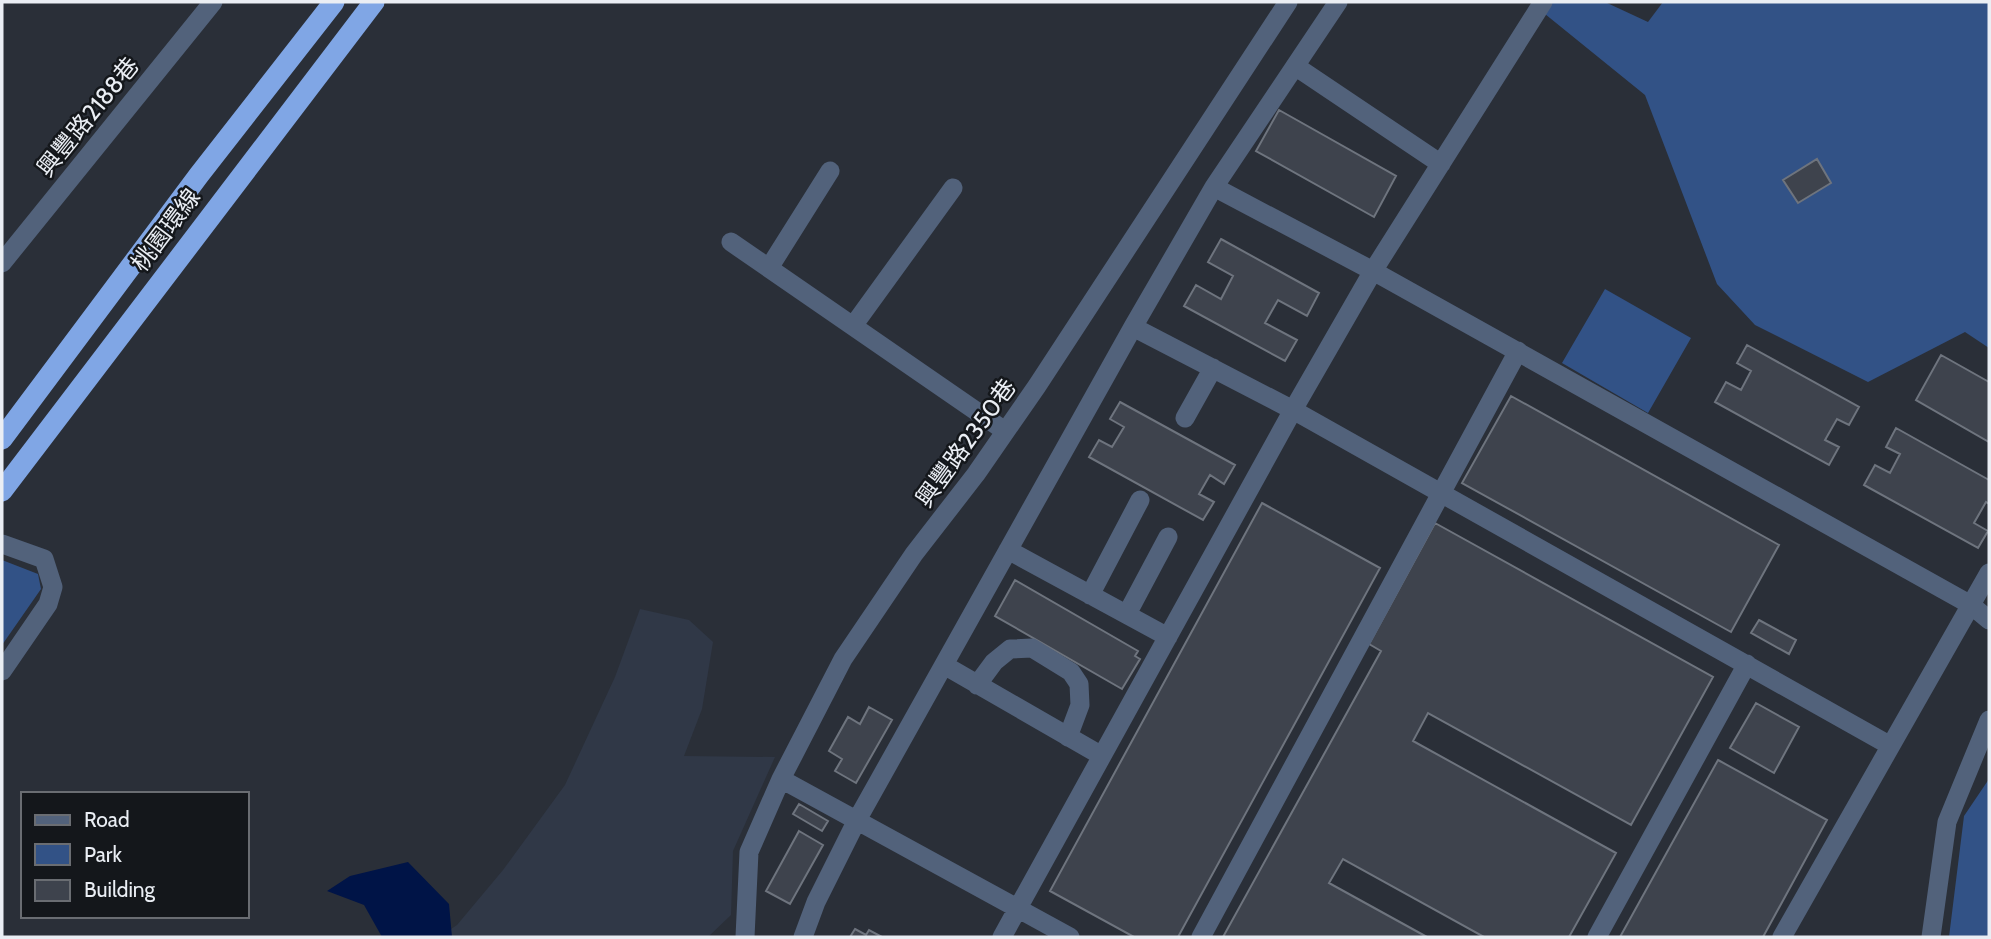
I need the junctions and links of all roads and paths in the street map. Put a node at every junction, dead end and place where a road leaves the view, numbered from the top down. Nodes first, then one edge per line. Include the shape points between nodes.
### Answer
1 (213, 2) edge
2 (334, 2) edge
3 (374, 2) edge
4 (1288, 2) edge
5 (1338, 2) edge
6 (1543, 2) edge
7 (1295, 66) junction
8 (1441, 164) junction
9 (830, 171) dead end
10 (1214, 187) junction
11 (953, 188) dead end
12 (731, 242) dead end
13 (2, 263) edge
14 (769, 268) junction
15 (1373, 271) junction
16 (853, 326) junction
17 (1133, 327) junction
18 (1518, 351) junction
19 (1213, 368) junction
20 (1293, 410) junction
21 (1185, 418) dead end
22 (1005, 432) junction
23 (2, 439) edge
24 (2, 491) edge
25 (1441, 493) junction
26 (1140, 500) dead end
27 (1168, 537) dead end
28 (2, 544) edge
29 (1008, 550) junction
30 (1989, 573) edge
31 (1090, 595) junction
32 (1971, 605) junction
33 (1127, 614) junction
34 (1989, 620) edge
35 (1168, 637) junction
36 (1747, 664) junction
37 (944, 665) junction
38 (2, 670) edge
39 (977, 685) junction
40 (1989, 720) edge
41 (1068, 737) junction
42 (1889, 746) junction
43 (1102, 756) junction
44 (781, 779) junction
45 (857, 820) junction
46 (1017, 909) junction
47 (745, 937) edge
48 (803, 937) edge
49 (1002, 937) edge
50 (1070, 937) edge
51 (1201, 937) edge
52 (1597, 937) edge
53 (1782, 937) edge
54 (1931, 937) edge

1 - 13 street, 興豐路2188巷
2 - 23 highway, 桃園環線
3 - 24 highway, 桃園環線
4 - 22 street, 興豐路2350巷
5 - 7 street
6 - 8 street
7 - 8 street
7 - 10 street
8 - 15 street
9 - 14 street
10 - 15 street
10 - 17 street
11 - 16 street
12 - 14 street
14 - 16 street
15 - 18 street
15 - 20 street
16 - 22 street
17 - 19 street
17 - 29 street
18 - 25 street
18 - 32 street
19 - 20 street
19 - 21 street
20 - 25 street
20 - 35 street
22 - 44 street, 興豐路2350巷 via 843,659
25 - 36 street
25 - 51 street
26 - 31 street
27 - 33 street
28 - 38 street via 44,559 53,587 48,604
29 - 31 street
29 - 37 street
30 - 32 street
31 - 33 street
32 - 34 street
32 - 42 street
33 - 35 street
35 - 43 street
36 - 42 street
36 - 52 street
37 - 39 street
37 - 45 street
39 - 41 street
39 - 41 street via 993,662 1010,649 1032,648 1071,672 1079,684 1080,705
40 - 54 street via 1947,822
41 - 43 street
42 - 53 street
43 - 46 street
44 - 45 street
44 - 47 street, 興豐路2350巷 via 749,852
45 - 46 street
45 - 48 street
46 - 49 street
46 - 50 street

